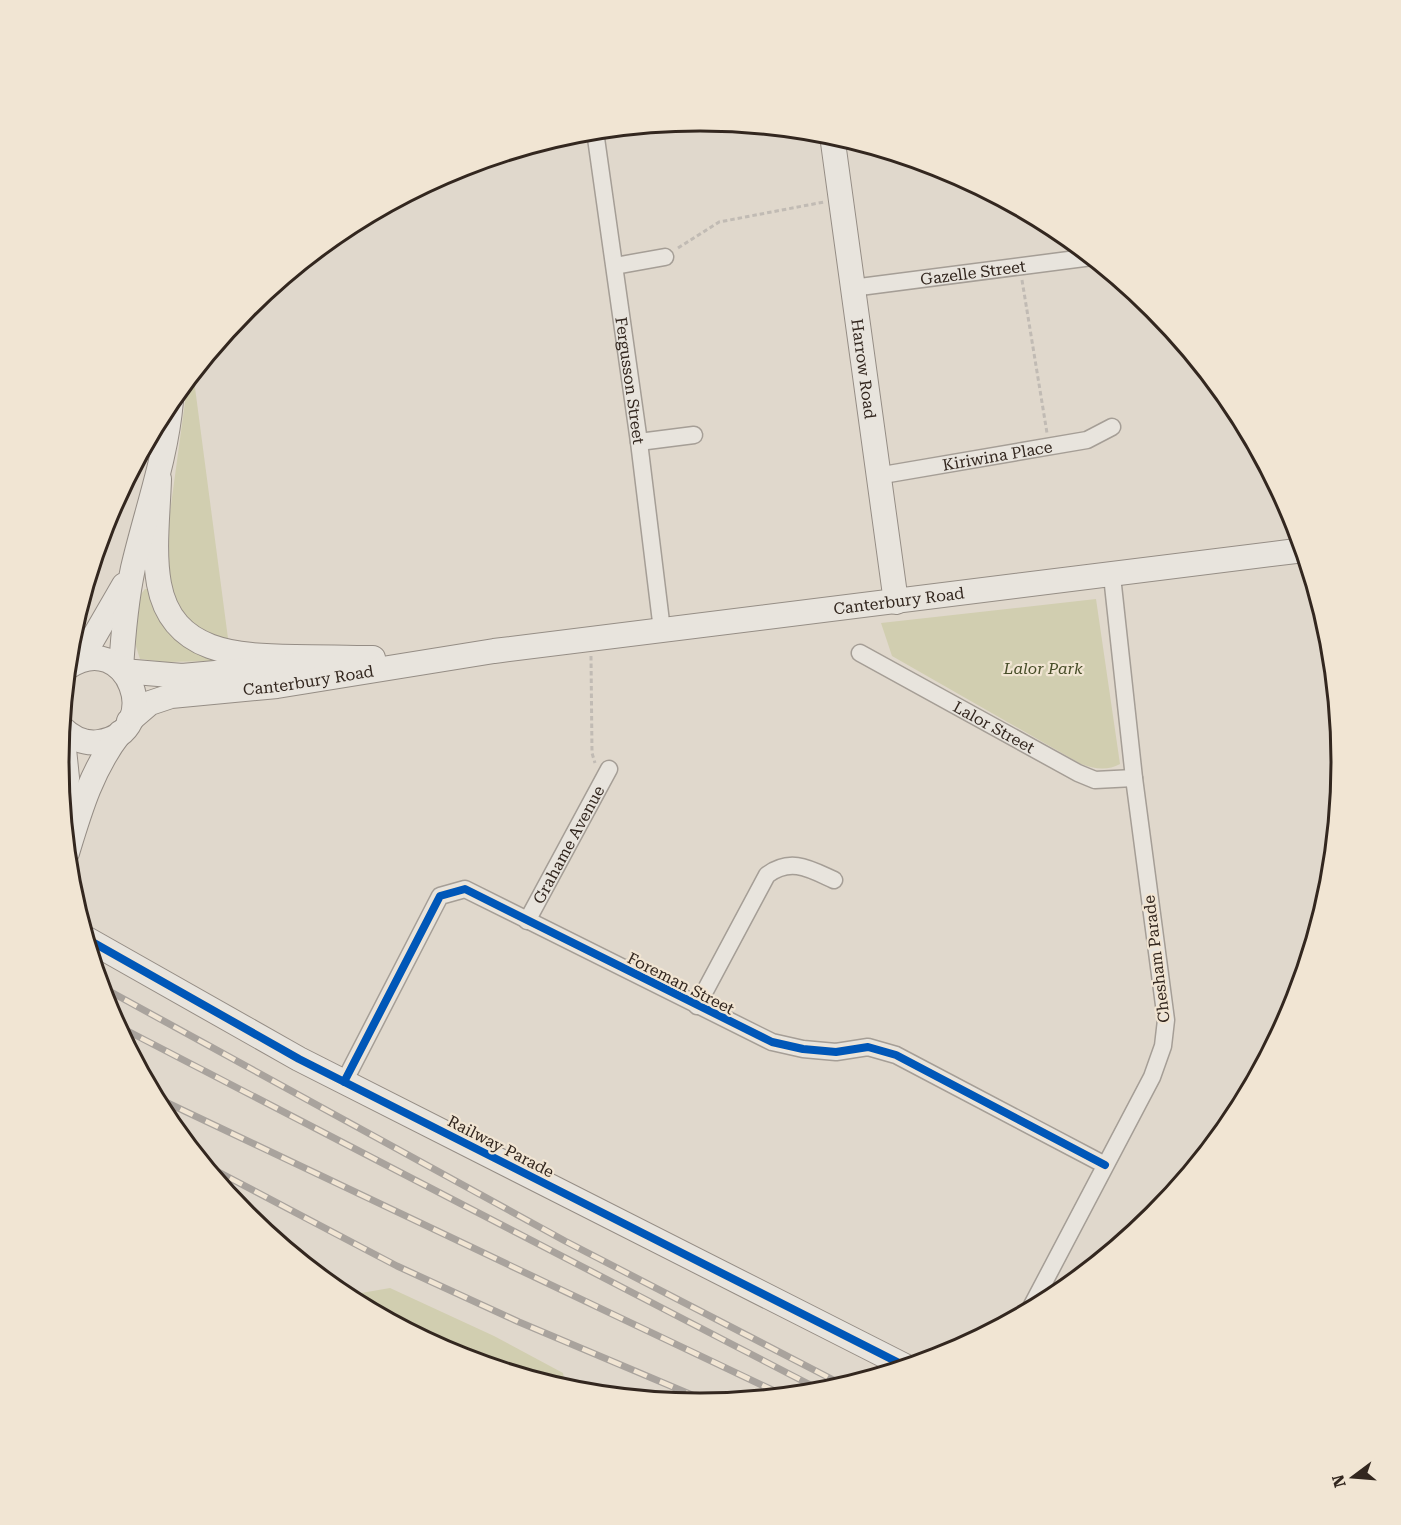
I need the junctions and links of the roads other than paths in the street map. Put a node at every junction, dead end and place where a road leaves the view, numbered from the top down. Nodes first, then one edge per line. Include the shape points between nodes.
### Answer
1 (596, 140) edge
2 (833, 145) edge
3 (665, 257) road end
4 (1081, 258) edge
5 (615, 266) junction
6 (852, 288) junction
7 (167, 425) edge
8 (1112, 427) dead end
9 (694, 435) dead end
10 (639, 442) junction
11 (878, 476) junction
12 (159, 479) junction
13 (1295, 551) edge
14 (133, 568) junction
15 (1112, 576) junction
16 (896, 602) junction
17 (662, 630) junction
18 (494, 651) junction
19 (860, 653) dead end
20 (78, 655) edge
21 (373, 658) junction
22 (77, 664) edge
23 (122, 670) junction
24 (126, 726) junction
25 (70, 734) edge
26 (609, 769) dead end
27 (1134, 778) junction
28 (73, 837) edge
29 (834, 880) dead end
30 (527, 921) junction
31 (97, 944) edge
32 (697, 1006) junction
33 (344, 1082) junction
34 (1105, 1165) junction
35 (1036, 1297) edge
36 (897, 1362) edge

1 - 5 street, Fergusson Street
2 - 6 main road, Harrow Road
3 - 5 street
4 - 6 street, Gazelle Street
5 - 10 street, Fergusson Street
6 - 11 main road, Harrow Road
7 - 12 main road
8 - 11 street, Kiriwina Place via 1087,440
9 - 10 street
10 - 17 street, Fergusson Street
11 - 16 main road, Harrow Road
12 - 14 main road
12 - 21 main road via 159,584 167,606 187,633 204,644 232,653
13 - 15 main road, Canterbury Road
14 - 20 main road via 96,634
14 - 23 main road
15 - 16 main road, Canterbury Road
15 - 27 street, Chesham Parade
16 - 17 main road, Canterbury Road
17 - 18 main road, Canterbury Road
18 - 21 main road, Canterbury Road
18 - 24 main road, Canterbury Road via 278,686 171,696 150,703
19 - 27 street, Lalor Street via 1078,773 1095,780
21 - 23 main road, Canterbury Road via 195,675
22 - 23 main road, Canterbury Road via 105,660
23 - 24 main road via 134,691 135,707
24 - 25 main road via 109,739 94,742
24 - 28 main road via 90,782
26 - 30 street, Grahame Avenue
27 - 34 street, Chesham Parade via 1166,1020 1152,1077
29 - 32 street via 795,864 778,867 767,875
30 - 32 street, Foreman Street
30 - 33 street, Foreman Street via 465,889 440,896
31 - 33 main road, Railway Parade
32 - 34 street, Foreman Street via 772,1042 837,1052 868,1047 896,1055
33 - 36 main road, Railway Parade
34 - 35 street, Chesham Parade

